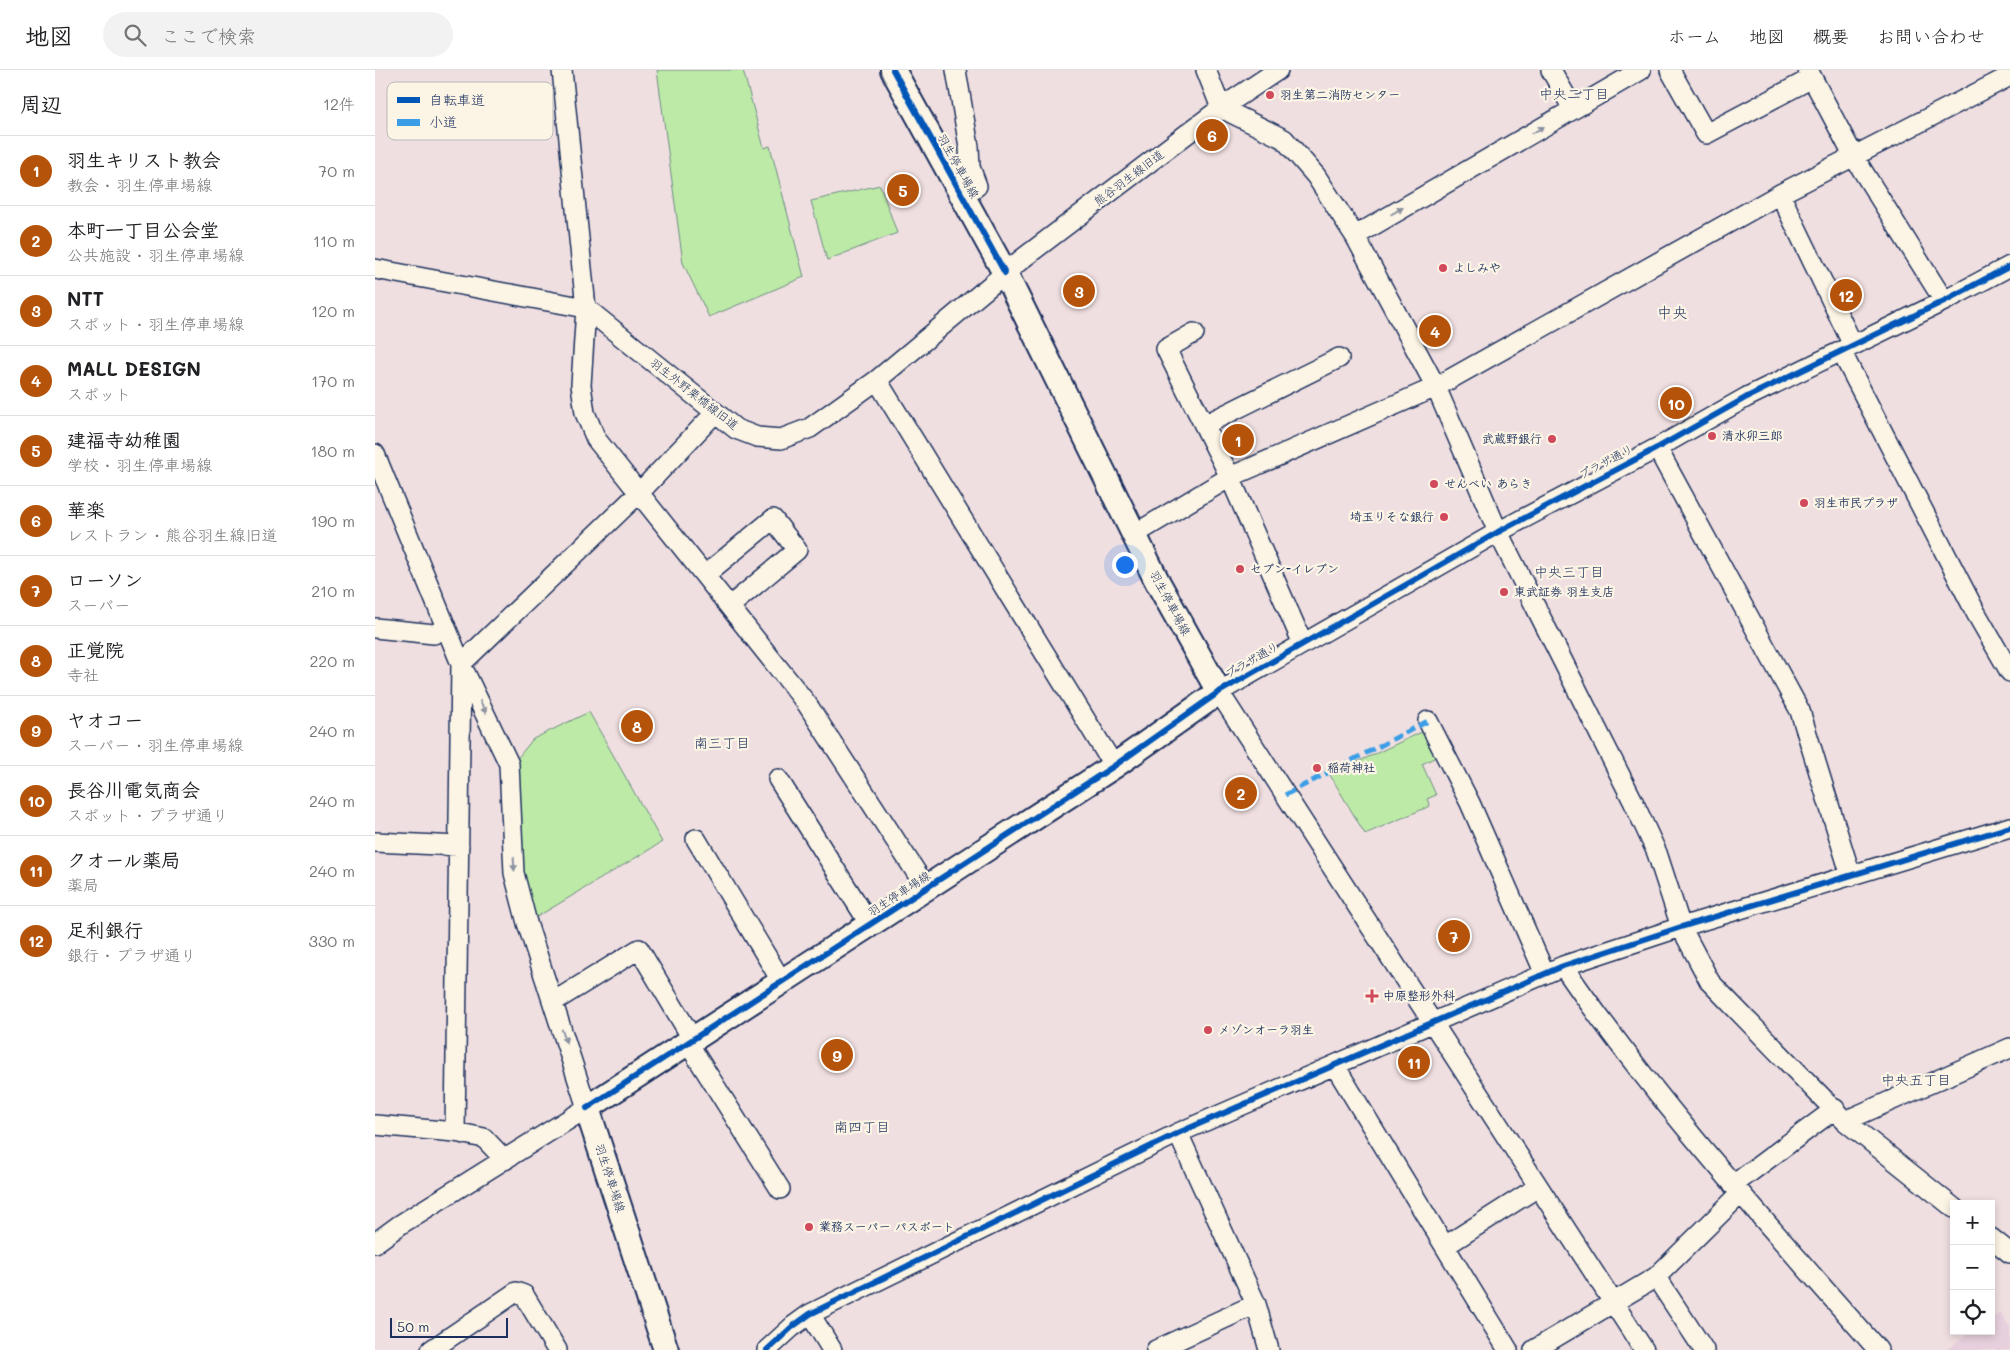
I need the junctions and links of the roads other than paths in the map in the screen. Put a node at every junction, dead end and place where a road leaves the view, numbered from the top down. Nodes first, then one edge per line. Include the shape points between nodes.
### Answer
1 (562, 70) edge
2 (893, 70) edge
3 (956, 70) edge
4 (1206, 70) edge
5 (1278, 70) edge
6 (1551, 70) edge
7 (1641, 70) edge
8 (1670, 70) edge
9 (1810, 74) edge
10 (2010, 76) edge
11 (1221, 108) junction
12 (1573, 109) junction
13 (1854, 157) junction
14 (1780, 194) junction
15 (963, 196) junction
16 (1355, 236) junction
17 (2010, 266) edge
18 (375, 269) edge
19 (1005, 272) junction
20 (1944, 301) junction
21 (586, 308) junction
22 (1194, 333) dead end
23 (1847, 348) junction
24 (1339, 358) dead end
25 (877, 380) junction
26 (1436, 387) junction
27 (715, 413) junction
28 (1204, 425) junction
29 (1657, 448) junction
30 (375, 454) edge
31 (1230, 477) junction
32 (640, 492) junction
33 (1498, 532) junction
34 (1135, 534) junction
35 (705, 574) junction
36 (730, 606) junction
37 (375, 628) edge
38 (446, 628) junction
39 (1303, 644) junction
40 (461, 664) junction
41 (2010, 672) edge
42 (1219, 692) junction
43 (1428, 721) dead end
44 (1114, 766) junction
45 (778, 779) dead end
46 (2010, 827) edge
47 (696, 839) dead end
48 (375, 842) edge
49 (459, 846) junction
50 (1851, 876) junction
51 (927, 889) junction
52 (871, 926) junction
53 (1681, 927) junction
54 (1563, 966) junction
55 (1545, 974) junction
56 (782, 982) junction
57 (553, 1002) junction
58 (1432, 1022) junction
59 (691, 1042) junction
60 (2010, 1048) edge
61 (1335, 1066) junction
62 (587, 1108) junction
63 (1840, 1115) junction
64 (375, 1125) edge
65 (455, 1132) junction
66 (1179, 1133) junction
67 (505, 1160) junction
68 (1538, 1187) junction
69 (779, 1189) dead end
70 (1737, 1189) junction
71 (1950, 1205) edge
72 (1995, 1241) edge
73 (375, 1243) edge
74 (1445, 1246) junction
75 (2010, 1253) edge
76 (1656, 1277) junction
77 (1614, 1303) junction
78 (1256, 1304) junction
79 (810, 1314) junction
80 (431, 1350) edge
81 (557, 1350) edge
82 (666, 1350) edge
83 (767, 1350) edge
84 (832, 1350) edge
85 (1156, 1350) edge
86 (1269, 1350) edge
87 (1508, 1350) edge
88 (1534, 1350) edge
89 (1644, 1350) edge
90 (1704, 1350) edge
91 (1878, 1350) edge

1 - 21 street
2 - 15 main road, 羽生停車場線
3 - 15 street via 970,167 977,183
4 - 11 street
5 - 11 street, 熊谷羽生線旧道
6 - 12 street
7 - 12 street
8 - 9 street via 1705,134
9 - 13 street
10 - 13 street
11 - 16 street via 1283,139 1316,176
11 - 19 street, 熊谷羽生線旧道
16 -> 12 street
13 - 14 street
13 - 20 street
14 - 23 street
14 - 26 street
15 - 19 main road, 羽生停車場線
16 - 26 street
17 - 20 street, プラザ通り
18 - 21 street, 羽生外野栗橋線旧道
19 - 25 street, 羽生外野栗橋線旧道
19 - 34 main road, 羽生停車場線
20 - 23 street, プラザ通り
21 - 27 street, 羽生外野栗橋線旧道
21 - 32 street via 581,385 585,413 596,439
22 - 28 street via 1166,349
23 - 29 street, プラザ通り via 1747,397
23 - 41 street via 1976,613
24 - 28 street
25 - 27 street, 羽生外野栗橋線旧道 via 810,428 781,440 757,437 736,429
25 - 44 street
26 - 31 street
26 - 33 street
27 - 32 street
28 - 31 street
29 - 33 street, プラザ通り
29 - 50 street via 1799,711
30 - 38 street
31 - 34 street
31 - 39 street
32 - 35 street
32 - 40 street
33 - 39 street, プラザ通り
33 - 53 street via 1633,801 1657,853
34 - 42 main road, 羽生停車場線 via 1157,581
35 - 36 street
35 - 36 street via 773,519 797,550
36 - 51 street via 807,704
37 - 38 street via 434,634
38 - 40 street
39 - 42 street, プラザ通り
40 - 49 street
40 -> 57 street via 509,764 514,873
42 - 44 main road, 羽生停車場線
42 - 58 street
43 - 55 street via 1470,803
44 - 51 main road, 羽生停車場線
45 - 52 street
46 - 50 street
47 - 56 street
48 - 49 street
49 - 65 street
50 - 53 street
51 - 52 main road, 羽生停車場線
52 - 56 main road, 羽生停車場線
53 - 54 street
53 - 63 street via 1710,982
54 - 55 street
54 - 70 street via 1607,1030
55 - 58 street
56 - 59 main road, 羽生停車場線
57 - 59 street via 639,949
57 -> 62 street
58 - 61 street
58 - 68 street
59 - 62 main road, 羽生停車場線
59 - 69 street
60 - 63 street
61 - 66 street
61 - 74 street
62 - 67 street
62 - 82 main road, 羽生停車場線
63 - 70 street
63 - 71 street
64 - 65 street
65 - 67 street via 483,1138
66 - 78 street
66 - 79 street
67 - 73 street
68 - 74 street
68 - 77 street
70 - 76 street
70 - 91 street
72 - 75 street
74 - 87 street
76 - 77 street
76 - 90 street
77 - 88 street
77 - 89 street
78 - 85 street
78 - 86 street
79 - 83 street
79 - 84 street
80 - 81 street via 516,1292 524,1295

